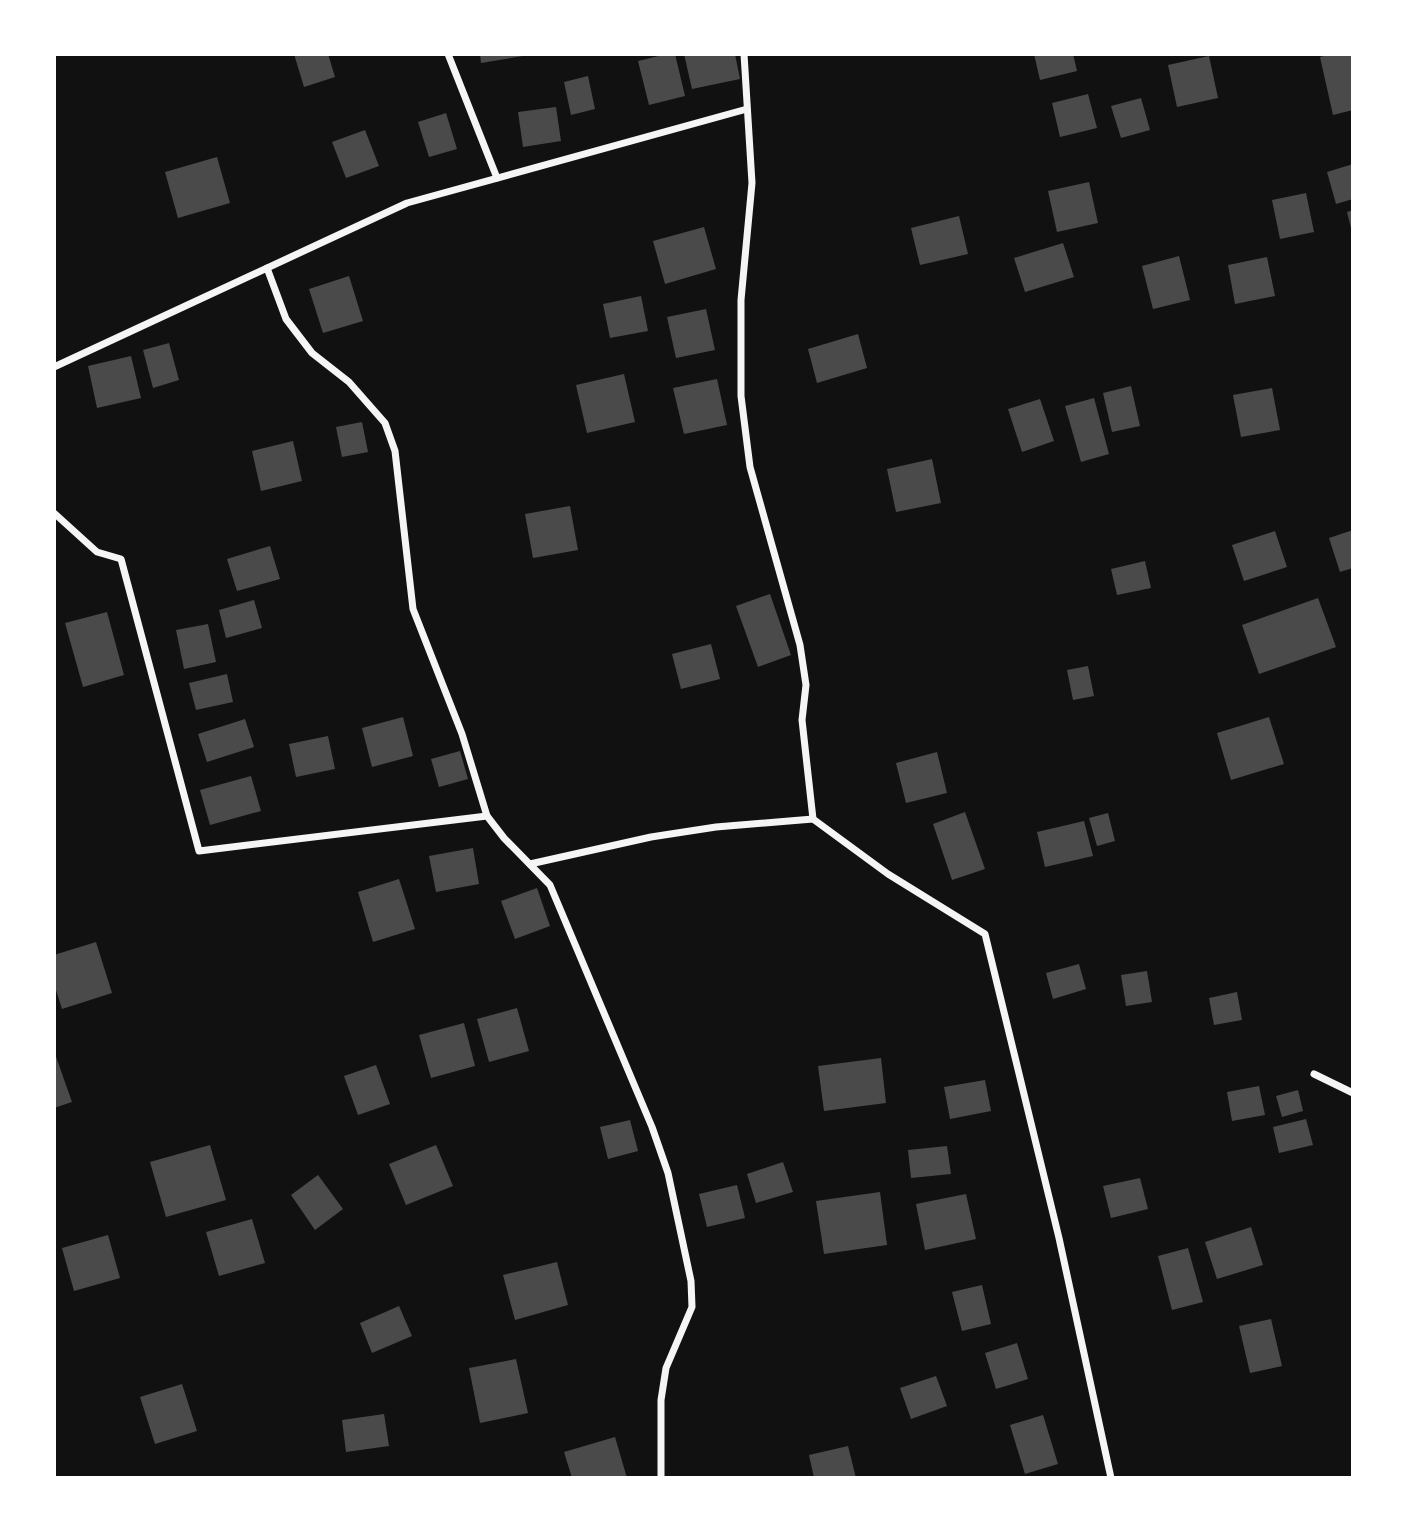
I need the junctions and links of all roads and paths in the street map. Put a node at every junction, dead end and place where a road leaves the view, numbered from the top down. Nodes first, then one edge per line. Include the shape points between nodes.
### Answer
1 (449, 54) edge
2 (744, 54) edge
3 (747, 109) junction
4 (496, 178) junction
5 (267, 268) junction
6 (54, 367) edge
7 (54, 513) edge
8 (487, 816) junction
9 (813, 819) junction
10 (530, 864) junction
11 (1314, 1074) dead end
12 (1353, 1094) edge
13 (661, 1478) edge
14 (1111, 1478) edge

1 - 4 street
2 - 3 street
3 - 4 street
3 - 9 street via 752,183 741,300 741,396 750,467 800,645 806,685 802,720
4 - 5 street via 407,203
5 - 6 street
5 - 8 street via 286,319 312,353 361,395 385,424 395,452 413,609 462,734
7 - 8 street via 97,552 121,559 199,850
8 - 10 street
9 - 10 street via 651,837
9 - 14 street via 888,874 985,934
10 - 13 street via 550,885 668,1173 691,1281 692,1307 666,1368 660,1412
11 - 12 street

